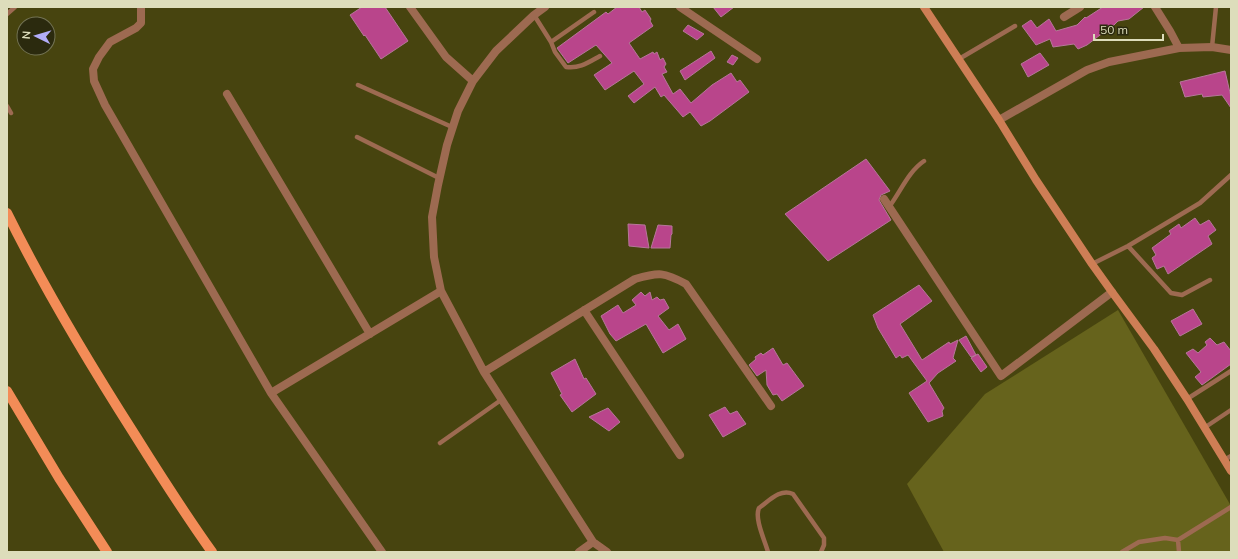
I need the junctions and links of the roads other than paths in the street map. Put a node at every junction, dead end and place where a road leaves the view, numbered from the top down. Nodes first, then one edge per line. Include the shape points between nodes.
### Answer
1 (15, 7) edge
2 (141, 7) edge
3 (410, 7) edge
4 (545, 7) edge
5 (680, 7) edge
6 (924, 7) edge
7 (1080, 7) edge
8 (1155, 7) edge
9 (1216, 7) edge
10 (1160, 11) edge
11 (594, 12) dead end
12 (7, 14) edge
13 (534, 15) junction
14 (1064, 17) dead end
15 (1015, 26) dead end
16 (551, 42) junction
17 (1212, 47) junction
18 (1179, 48) junction
19 (1231, 50) edge
20 (600, 56) dead end
21 (757, 59) dead end
22 (958, 59) junction
23 (473, 81) junction
24 (358, 85) dead end
25 (227, 94) dead end
26 (7, 106) edge
27 (12, 113) dead end
28 (999, 120) junction
29 (452, 127) junction
30 (357, 137) dead end
31 (924, 161) dead end
32 (1231, 175) edge
33 (439, 178) junction
34 (887, 203) joint
35 (7, 214) edge
36 (1128, 246) junction
37 (1092, 264) junction
38 (1210, 280) dead end
39 (441, 291) junction
40 (1112, 292) junction
41 (584, 310) junction
42 (370, 334) junction
43 (1231, 371) edge
44 (484, 372) junction
45 (7, 390) edge
46 (271, 393) junction
47 (1187, 399) junction
48 (501, 400) junction
49 (770, 406) dead end
50 (1231, 410) edge
51 (1204, 428) junction
52 (440, 443) dead end
53 (680, 455) dead end
54 (1228, 458) edge
55 (1231, 471) edge
56 (1231, 507) edge
57 (1178, 540) junction
58 (593, 542) junction
59 (107, 552) edge
60 (212, 552) edge
61 (382, 552) edge
62 (579, 552) edge
63 (607, 552) edge
64 (768, 552) edge
65 (821, 552) edge
66 (1122, 552) edge
67 (1179, 552) edge

1 - 12 lane
2 - 46 street via 140,22 136,28 110,42 99,56 93,69 94,81 109,112
3 - 23 street via 446,57
4 - 13 street
5 - 21 street
6 - 22 street
7 - 14 street
8 - 10 street
9 - 17 lane
10 - 18 street
11 - 16 lane
13 - 16 lane
13 - 23 street via 496,51
15 - 22 lane
16 - 20 lane via 566,67 580,67
17 - 18 street
17 - 19 street
18 - 28 street via 1109,62 1087,70
22 - 28 street
23 - 29 street
24 - 29 lane
25 - 42 street
26 - 27 lane
28 - 37 street
29 - 33 street
30 - 33 lane
31 - 34 lane via 915,167 898,195
32 - 36 lane via 1200,203
33 - 39 street via 432,217 434,257
34 - 40 street via 1001,376
35 - 60 main road via 103,385
36 - 37 lane
36 - 38 lane via 1171,293 1182,295
37 - 40 street
39 - 42 street
39 - 44 street
40 - 47 street
41 - 44 street
41 - 49 street via 635,279 655,273 671,276 686,284
41 - 53 street
42 - 46 street
43 - 47 lane
44 - 48 street
45 - 59 main road
46 - 61 street
47 - 51 street
48 - 52 lane
48 - 58 street
50 - 51 lane
51 - 54 street
54 - 55 street
56 - 57 lane
57 - 66 lane via 1165,538 1139,542
57 - 67 lane
58 - 62 street
58 - 63 street
64 - 65 lane via 757,510 784,492 793,494 824,538

